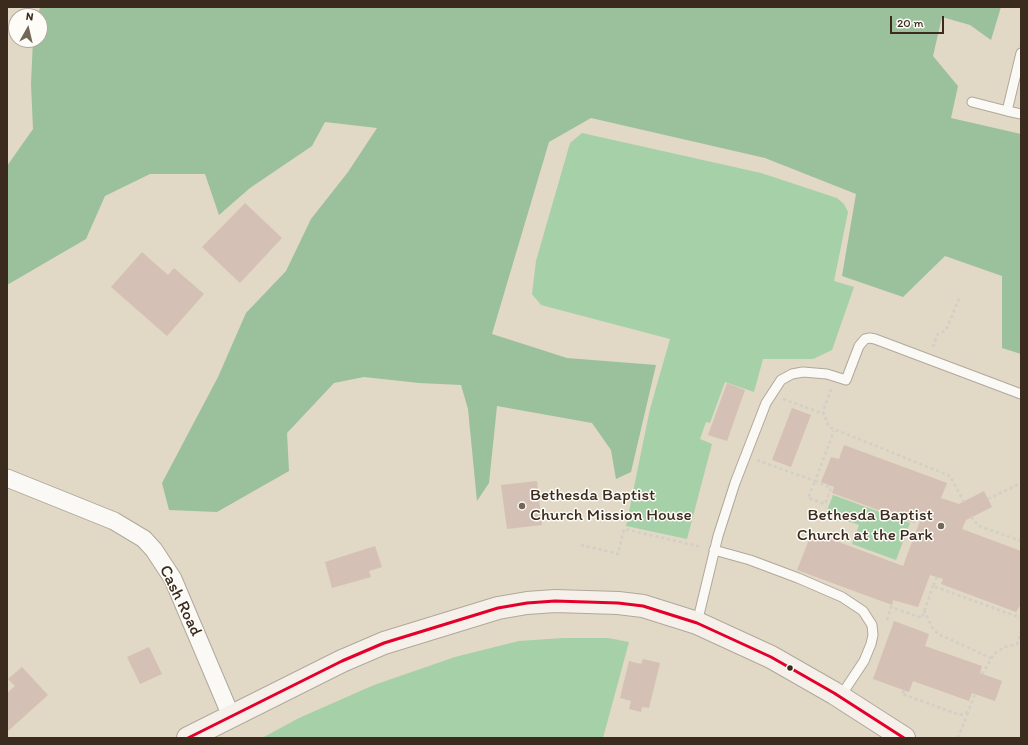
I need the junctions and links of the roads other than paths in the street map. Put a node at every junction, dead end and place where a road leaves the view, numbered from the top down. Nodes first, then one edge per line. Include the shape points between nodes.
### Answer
1 (1021, 53) edge
2 (972, 102) dead end
3 (1007, 111) junction
4 (1021, 114) edge
5 (1021, 394) edge
6 (7, 478) edge
7 (714, 550) junction
8 (697, 623) junction
9 (840, 697) junction
10 (231, 716) junction
11 (188, 738) edge
12 (904, 738) edge

1 - 3 lane
2 - 3 lane
3 - 4 lane
5 - 7 lane via 870,338 865,339 859,346 846,380 816,372 792,374 781,380 771,394 722,520
6 - 10 street, Cash Road via 114,521 144,538 173,579
7 - 8 lane
7 - 9 lane via 791,575 850,601 868,617 873,635 864,662
8 - 9 main road via 771,657
8 - 10 main road via 643,606 618,603 555,601 498,608 384,643
9 - 12 main road
10 - 11 main road

